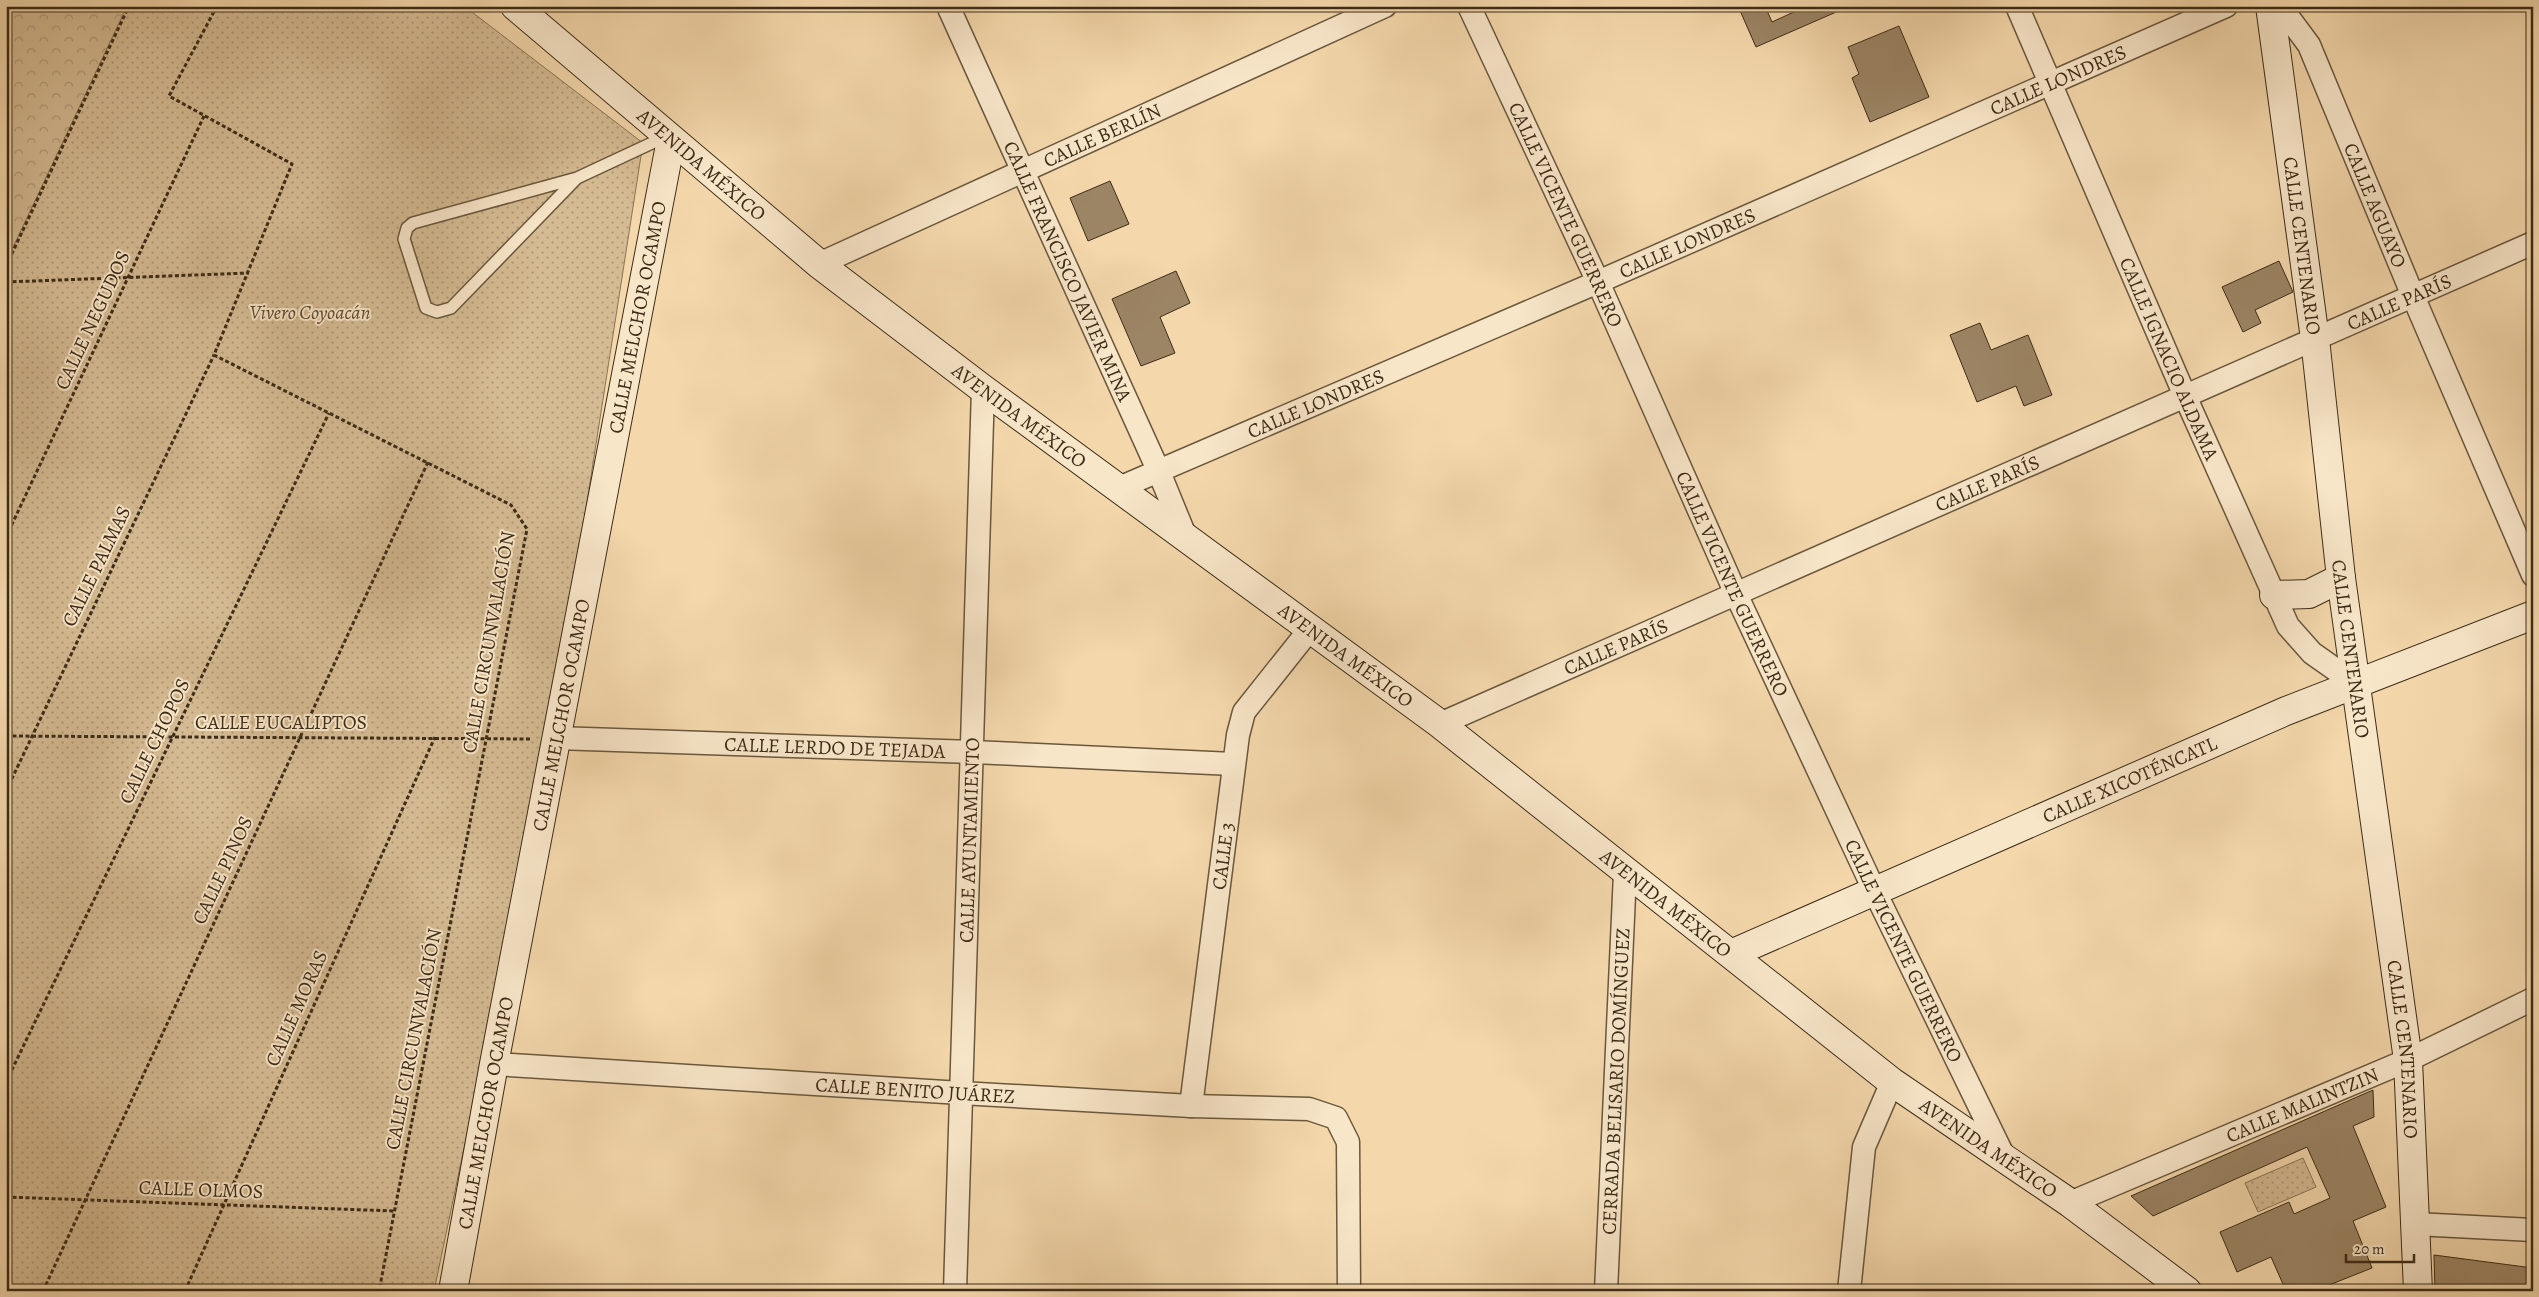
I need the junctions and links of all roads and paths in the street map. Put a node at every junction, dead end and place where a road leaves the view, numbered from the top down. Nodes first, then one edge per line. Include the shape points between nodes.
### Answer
1 (129, 6) edge
2 (217, 6) edge
3 (516, 6) edge
4 (948, 6) edge
5 (1385, 6) edge
6 (1469, 6) edge
7 (2017, 6) edge
8 (2226, 6) edge
9 (2270, 6) edge
10 (2280, 6) edge
11 (2051, 81) junction
12 (204, 116) junction
13 (669, 138) junction
14 (1022, 172) junction
15 (577, 178) junction
16 (2533, 243) edge
17 (819, 264) junction
18 (6, 266) edge
19 (249, 273) junction
20 (128, 277) junction
21 (6, 282) edge
22 (1598, 282) junction
23 (2413, 296) junction
24 (2315, 338) junction
25 (214, 355) junction
26 (983, 389) junction
27 (2185, 396) junction
28 (329, 413) junction
29 (428, 462) junction
30 (1159, 472) junction
31 (1119, 488) junction
32 (6, 537) edge
33 (1186, 538) junction
34 (2533, 575) edge
35 (2341, 578) junction
36 (1736, 594) junction
37 (2274, 595) junction
38 (2533, 616) edge
39 (1310, 629) junction
40 (2356, 684) junction
41 (1440, 724) junction
42 (6, 736) edge
43 (32, 736) junction
44 (173, 737) junction
45 (300, 737) junction
46 (435, 738) junction
47 (487, 738) junction
48 (556, 738) junction
49 (973, 752) junction
50 (1233, 764) junction
51 (6, 790) edge
52 (1625, 873) junction
53 (1874, 892) junction
54 (1731, 954) junction
55 (2533, 999) edge
56 (2408, 1060) junction
57 (494, 1064) junction
58 (6, 1082) edge
59 (1892, 1082) junction
60 (961, 1093) junction
61 (1191, 1106) junction
62 (2004, 1157) junction
63 (6, 1197) edge
64 (85, 1200) junction
65 (2070, 1203) junction
66 (223, 1205) junction
67 (394, 1211) junction
68 (2415, 1224) junction
69 (2533, 1230) edge
70 (43, 1291) edge
71 (184, 1291) edge
72 (379, 1291) edge
73 (453, 1291) edge
74 (955, 1291) edge
75 (1349, 1291) edge
76 (1606, 1291) edge
77 (1849, 1291) edge
78 (2187, 1291) edge
79 (2418, 1291) edge

1 - 18 path
2 - 12 path via 169,96
3 - 13 street, AVENIDA MÉXICO
4 - 14 street, CALLE FRANCISCO JAVIER MINA
5 - 14 street, CALLE BERLÍN
6 - 22 street, CALLE VICENTE GUERRERO
7 - 11 street, CALLE IGNACIO ALDAMA
8 - 11 street, CALLE LONDRES
9 - 24 street, CALLE CENTENARIO
10 - 23 street, CALLE AGUAYO via 2309,45
11 - 22 street, CALLE LONDRES
11 - 27 street, CALLE IGNACIO ALDAMA
12 - 19 path via 292,164
12 - 20 path, CALLE NEGUDOS
13 - 15 lane
13 - 17 street, AVENIDA MÉXICO
13 - 48 street, CALLE MELCHOR OCAMPO
14 - 17 street, CALLE BERLÍN
14 - 30 street, CALLE FRANCISCO JAVIER MINA
15 - 15 lane via 413,223 407,228 404,239 426,308 437,312 451,308
16 - 23 street, CALLE PARÍS
17 - 26 street, AVENIDA MÉXICO
19 - 20 path
19 - 25 path
20 - 21 path
20 - 32 path, CALLE NEGUDOS
22 - 30 street, CALLE LONDRES
22 - 36 street, CALLE VICENTE GUERRERO
23 - 24 street, CALLE PARÍS
23 - 34 street, CALLE AGUAYO
24 - 27 street, CALLE PARÍS
24 - 35 street, CALLE CENTENARIO
25 - 28 path, CALLE CIRCUNVALACIÓN
25 - 43 path, CALLE PALMAS
26 - 31 street, AVENIDA MÉXICO
26 - 49 street, CALLE AYUNTAMIENTO
27 - 36 street, CALLE PARÍS
27 - 37 street, CALLE IGNACIO ALDAMA
28 - 29 path, CALLE CIRCUNVALACIÓN
28 - 44 path, CALLE CHOPOS
29 - 45 path, CALLE PINOS
29 - 47 path, CALLE CIRCUNVALACIÓN via 511,505 527,529
30 - 31 street, CALLE LONDRES
30 - 33 street, CALLE FRANCISCO JAVIER MINA
31 - 33 street, AVENIDA MÉXICO
33 - 39 street, AVENIDA MÉXICO
35 - 37 street via 2308,594
35 - 40 street, CALLE CENTENARIO
36 - 41 street, CALLE PARÍS
36 - 53 street, CALLE VICENTE GUERRERO
37 - 40 street, CALLE IGNACIO ALDAMA via 2288,626 2312,652
38 - 40 street, CALLE XICOTÉNCATL
39 - 41 street, AVENIDA MÉXICO
39 - 50 street, CALLE 3 via 1244,712
40 - 53 street, CALLE XICOTÉNCATL via 2286,711
40 - 56 street, CALLE CENTENARIO
41 - 52 street, AVENIDA MÉXICO
42 - 43 path, CALLE EUCALIPTOS
43 - 44 path, CALLE EUCALIPTOS
43 - 51 path, CALLE PALMAS
44 - 45 path, CALLE EUCALIPTOS
44 - 58 path, CALLE CHOPOS
45 - 46 path, CALLE EUCALIPTOS
45 - 64 path, CALLE PINOS
46 - 47 path, CALLE EUCALIPTOS
46 - 66 path, CALLE MORAS
47 - 48 path, CALLE EUCALIPTOS
47 - 67 path, CALLE CIRCUNVALACIÓN
48 - 49 street, CALLE LERDO DE TEJADA
48 - 57 street, CALLE MELCHOR OCAMPO
49 - 50 street, CALLE LERDO DE TEJADA
49 - 60 street, CALLE AYUNTAMIENTO
50 - 61 street, CALLE 3
52 - 54 street, AVENIDA MÉXICO
52 - 76 street, CERRADA BELISARIO DOMÍNGUEZ
53 - 54 street, CALLE XICOTÉNCATL
53 - 62 street, CALLE VICENTE GUERRERO
54 - 59 street, AVENIDA MÉXICO
55 - 56 street, CALLE MALINTZIN
56 - 65 street, CALLE MALINTZIN
56 - 68 street, CALLE CENTENARIO
57 - 60 street, CALLE BENITO JUÁREZ
57 - 73 street, CALLE MELCHOR OCAMPO
59 - 62 street, AVENIDA MÉXICO
59 - 77 street via 1864,1147
60 - 61 street, CALLE BENITO JUÁREZ
60 - 74 street, CALLE AYUNTAMIENTO
61 - 75 street, CALLE BENITO JUÁREZ via 1309,1109 1336,1118 1348,1142
62 - 65 street, AVENIDA MÉXICO
63 - 64 path, CALLE OLMOS
64 - 66 path, CALLE OLMOS
64 - 70 path, CALLE PINOS
65 - 78 street, AVENIDA MÉXICO
66 - 67 path, CALLE OLMOS
66 - 71 path, CALLE MORAS
67 - 72 path, CALLE CIRCUNVALACIÓN
68 - 69 street
68 - 79 street, CALLE CENTENARIO

